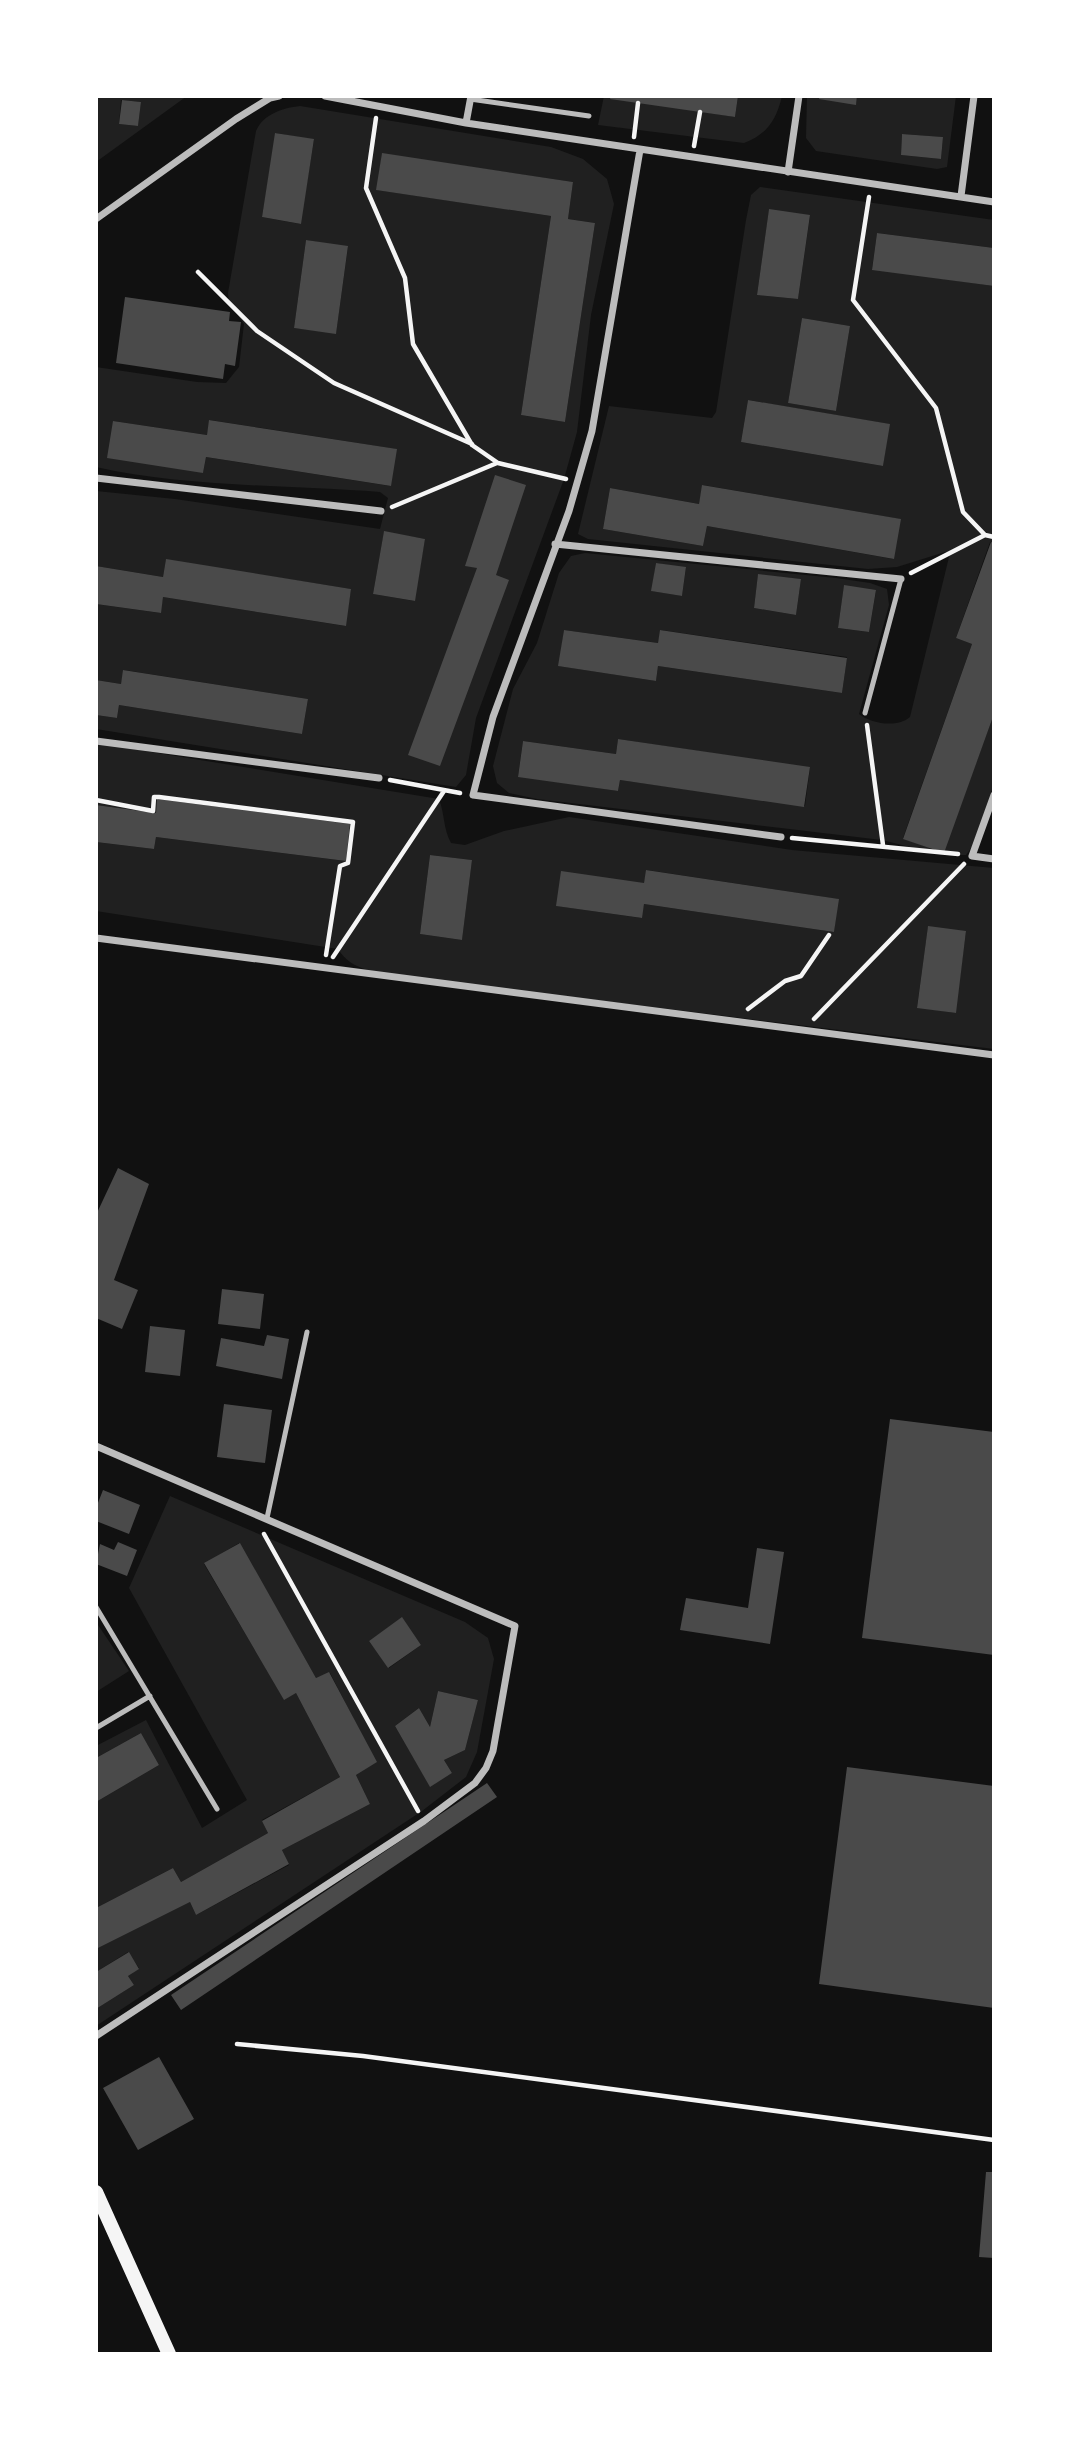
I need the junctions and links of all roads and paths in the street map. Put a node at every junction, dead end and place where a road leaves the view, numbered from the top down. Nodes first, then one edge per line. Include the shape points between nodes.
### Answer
1 (279, 96) edge
2 (325, 96) edge
3 (799, 96) edge
4 (974, 96) edge
5 (270, 97) edge
6 (470, 98) edge
7 (638, 103) dead end
8 (378, 106) junction
9 (700, 112) dead end
10 (589, 116) dead end
11 (466, 123) junction
12 (636, 149) junction
13 (692, 158) junction
14 (788, 172) junction
15 (871, 185) junction
16 (961, 196) junction
17 (994, 202) edge
18 (96, 219) edge
19 (198, 272) dead end
20 (472, 444) junction
21 (498, 463) junction
22 (96, 478) edge
23 (577, 482) junction
24 (381, 511) joint
25 (985, 535) junction
26 (994, 537) edge
27 (555, 544) junction
28 (901, 579) junction
29 (865, 713) joint
30 (96, 741) edge
31 (379, 778) joint
32 (444, 791) junction
33 (472, 795) junction
34 (994, 795) edge
35 (96, 800) edge
36 (781, 837) joint
37 (883, 845) junction
38 (972, 856) junction
39 (994, 859) edge
40 (829, 935) dead end
41 (96, 938) edge
42 (324, 970) junction
43 (746, 1023) junction
44 (803, 1031) junction
45 (994, 1055) edge
46 (307, 1332) dead end
47 (96, 1446) edge
48 (252, 1512) junction
49 (267, 1518) junction
50 (96, 1607) edge
51 (150, 1696) junction
52 (96, 1728) edge
53 (217, 1809) dead end
54 (424, 1821) junction
55 (96, 2036) edge
56 (237, 2043) dead end
57 (994, 2140) edge
58 (96, 2192) edge
59 (169, 2354) edge

1 - 5 street
2 - 8 street
3 - 14 street
4 - 16 street
5 - 18 street
6 - 10 lane
6 - 11 street
7 - 12 path
8 - 11 street
8 - 20 path via 366,188 405,278 413,344
9 - 13 path
11 - 12 street
12 - 13 street
12 - 23 street via 593,431
13 - 14 street
14 - 15 street
15 - 16 street
15 - 25 path via 853,300 936,408 963,512
16 - 17 street
19 - 20 path via 257,331 334,383
20 - 21 path
21 - 23 path
21 - 24 path
22 - 24 street
23 - 27 street
25 - 26 path
25 - 28 path
27 - 28 street
27 - 33 street via 493,717
28 - 29 lane
29 - 37 path
30 - 31 street
31 - 32 path
32 - 33 path
32 - 42 path
33 - 36 street
34 - 38 street
35 - 42 path via 153,811 154,797 159,797 353,822 348,863 340,866
36 - 37 path
37 - 38 path
38 - 39 street
38 - 44 path
40 - 43 path via 801,976 785,981 748,1007
41 - 42 street
42 - 43 street
43 - 44 street
44 - 45 street
46 - 49 lane
47 - 48 street
48 - 49 street
48 - 54 path
49 - 54 street via 515,1626 486,1768 475,1783
50 - 51 lane
51 - 52 lane
51 - 53 lane
54 - 55 street
56 - 57 path
58 - 59 main road

